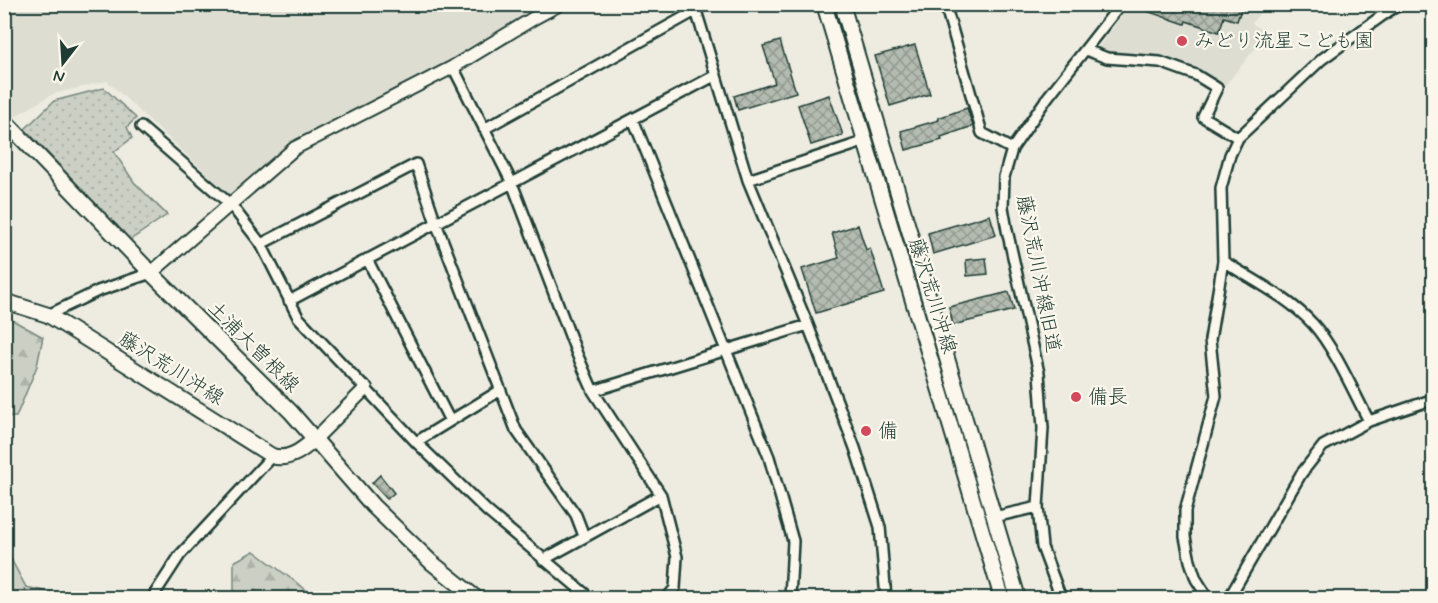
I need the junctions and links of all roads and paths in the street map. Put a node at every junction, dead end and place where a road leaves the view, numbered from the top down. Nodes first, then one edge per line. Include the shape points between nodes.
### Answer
1 (560, 4) edge
2 (824, 4) edge
3 (842, 4) edge
4 (945, 4) edge
5 (1120, 4) edge
6 (1402, 4) edge
7 (695, 7) edge
8 (1086, 50) junction
9 (453, 67) junction
10 (717, 75) junction
11 (633, 119) junction
12 (4, 120) edge
13 (141, 127) dead end
14 (484, 129) junction
15 (1238, 138) junction
16 (866, 141) junction
17 (1012, 149) junction
18 (748, 180) junction
19 (512, 183) junction
20 (231, 205) junction
21 (436, 223) junction
22 (261, 244) junction
23 (367, 259) junction
24 (1223, 261) junction
25 (151, 273) junction
26 (4, 301) edge
27 (289, 301) junction
28 (48, 315) junction
29 (808, 325) junction
30 (726, 352) junction
31 (366, 388) junction
32 (500, 391) junction
33 (593, 391) junction
34 (1434, 399) edge
35 (450, 421) junction
36 (1368, 421) junction
37 (314, 440) junction
38 (416, 442) junction
39 (272, 456) junction
40 (661, 495) junction
41 (1038, 507) junction
42 (994, 517) junction
43 (584, 536) junction
44 (543, 560) junction
45 (152, 598) edge
46 (476, 598) edge
47 (590, 598) edge
48 (667, 598) edge
49 (790, 598) edge
50 (886, 598) edge
51 (1002, 598) edge
52 (1018, 598) edge
53 (1061, 598) edge
54 (1208, 598) edge
55 (1229, 598) edge

1 - 9 street
2 - 16 main road, 藤沢荒川沖線
3 - 42 main road, 藤沢荒川沖線
4 - 17 street via 982,133
5 - 8 street, 藤沢荒川沖線旧道
6 - 15 street via 1322,59
7 - 10 street
7 - 14 street
8 - 15 street via 1107,58 1160,62 1196,75 1217,88 1203,117
8 - 17 street, 藤沢荒川沖線旧道
9 - 14 street
9 - 20 street via 295,148
10 - 11 street
10 - 18 street
11 - 19 street
11 - 30 street
12 - 25 main road, 土浦大曽根線
13 - 20 street
14 - 19 street
15 - 24 street via 1221,188
16 - 18 street
16 - 51 main road, 藤沢荒川沖線
17 - 41 street, 藤沢荒川沖線旧道 via 1004,177 1003,207 1039,372 1043,428
18 - 29 street
19 - 21 street
19 - 33 street
20 - 22 street
20 - 25 street
21 - 22 street via 416,164
21 - 23 street
21 - 32 street
22 - 27 street
23 - 27 street
23 - 35 street
24 - 36 street via 1259,281 1315,326
24 - 54 street via 1210,340 1216,396 1185,511 1190,561
25 - 28 street via 98,291
25 - 37 main road, 土浦大曽根線 via 291,412
26 - 28 main road, 藤沢荒川沖線
27 - 31 street via 298,317
28 - 39 main road, 藤沢荒川沖線
29 - 30 street
29 - 50 street via 880,527
30 - 33 street
30 - 49 street via 769,457 793,542
31 - 37 street
31 - 38 street
32 - 35 street
32 - 43 street via 516,430 576,515
33 - 40 street
34 - 36 street
35 - 38 street
36 - 55 street via 1323,446 1312,459
37 - 39 main road via 293,455
37 - 46 main road, 土浦大曽根線 via 394,527
38 - 44 street
39 - 45 street via 180,555
40 - 43 street
40 - 48 street via 677,557 675,588
41 - 42 street
41 - 53 street, 藤沢荒川沖線旧道 via 1042,548
42 - 52 main road, 藤沢荒川沖線
43 - 44 street
44 - 47 street

